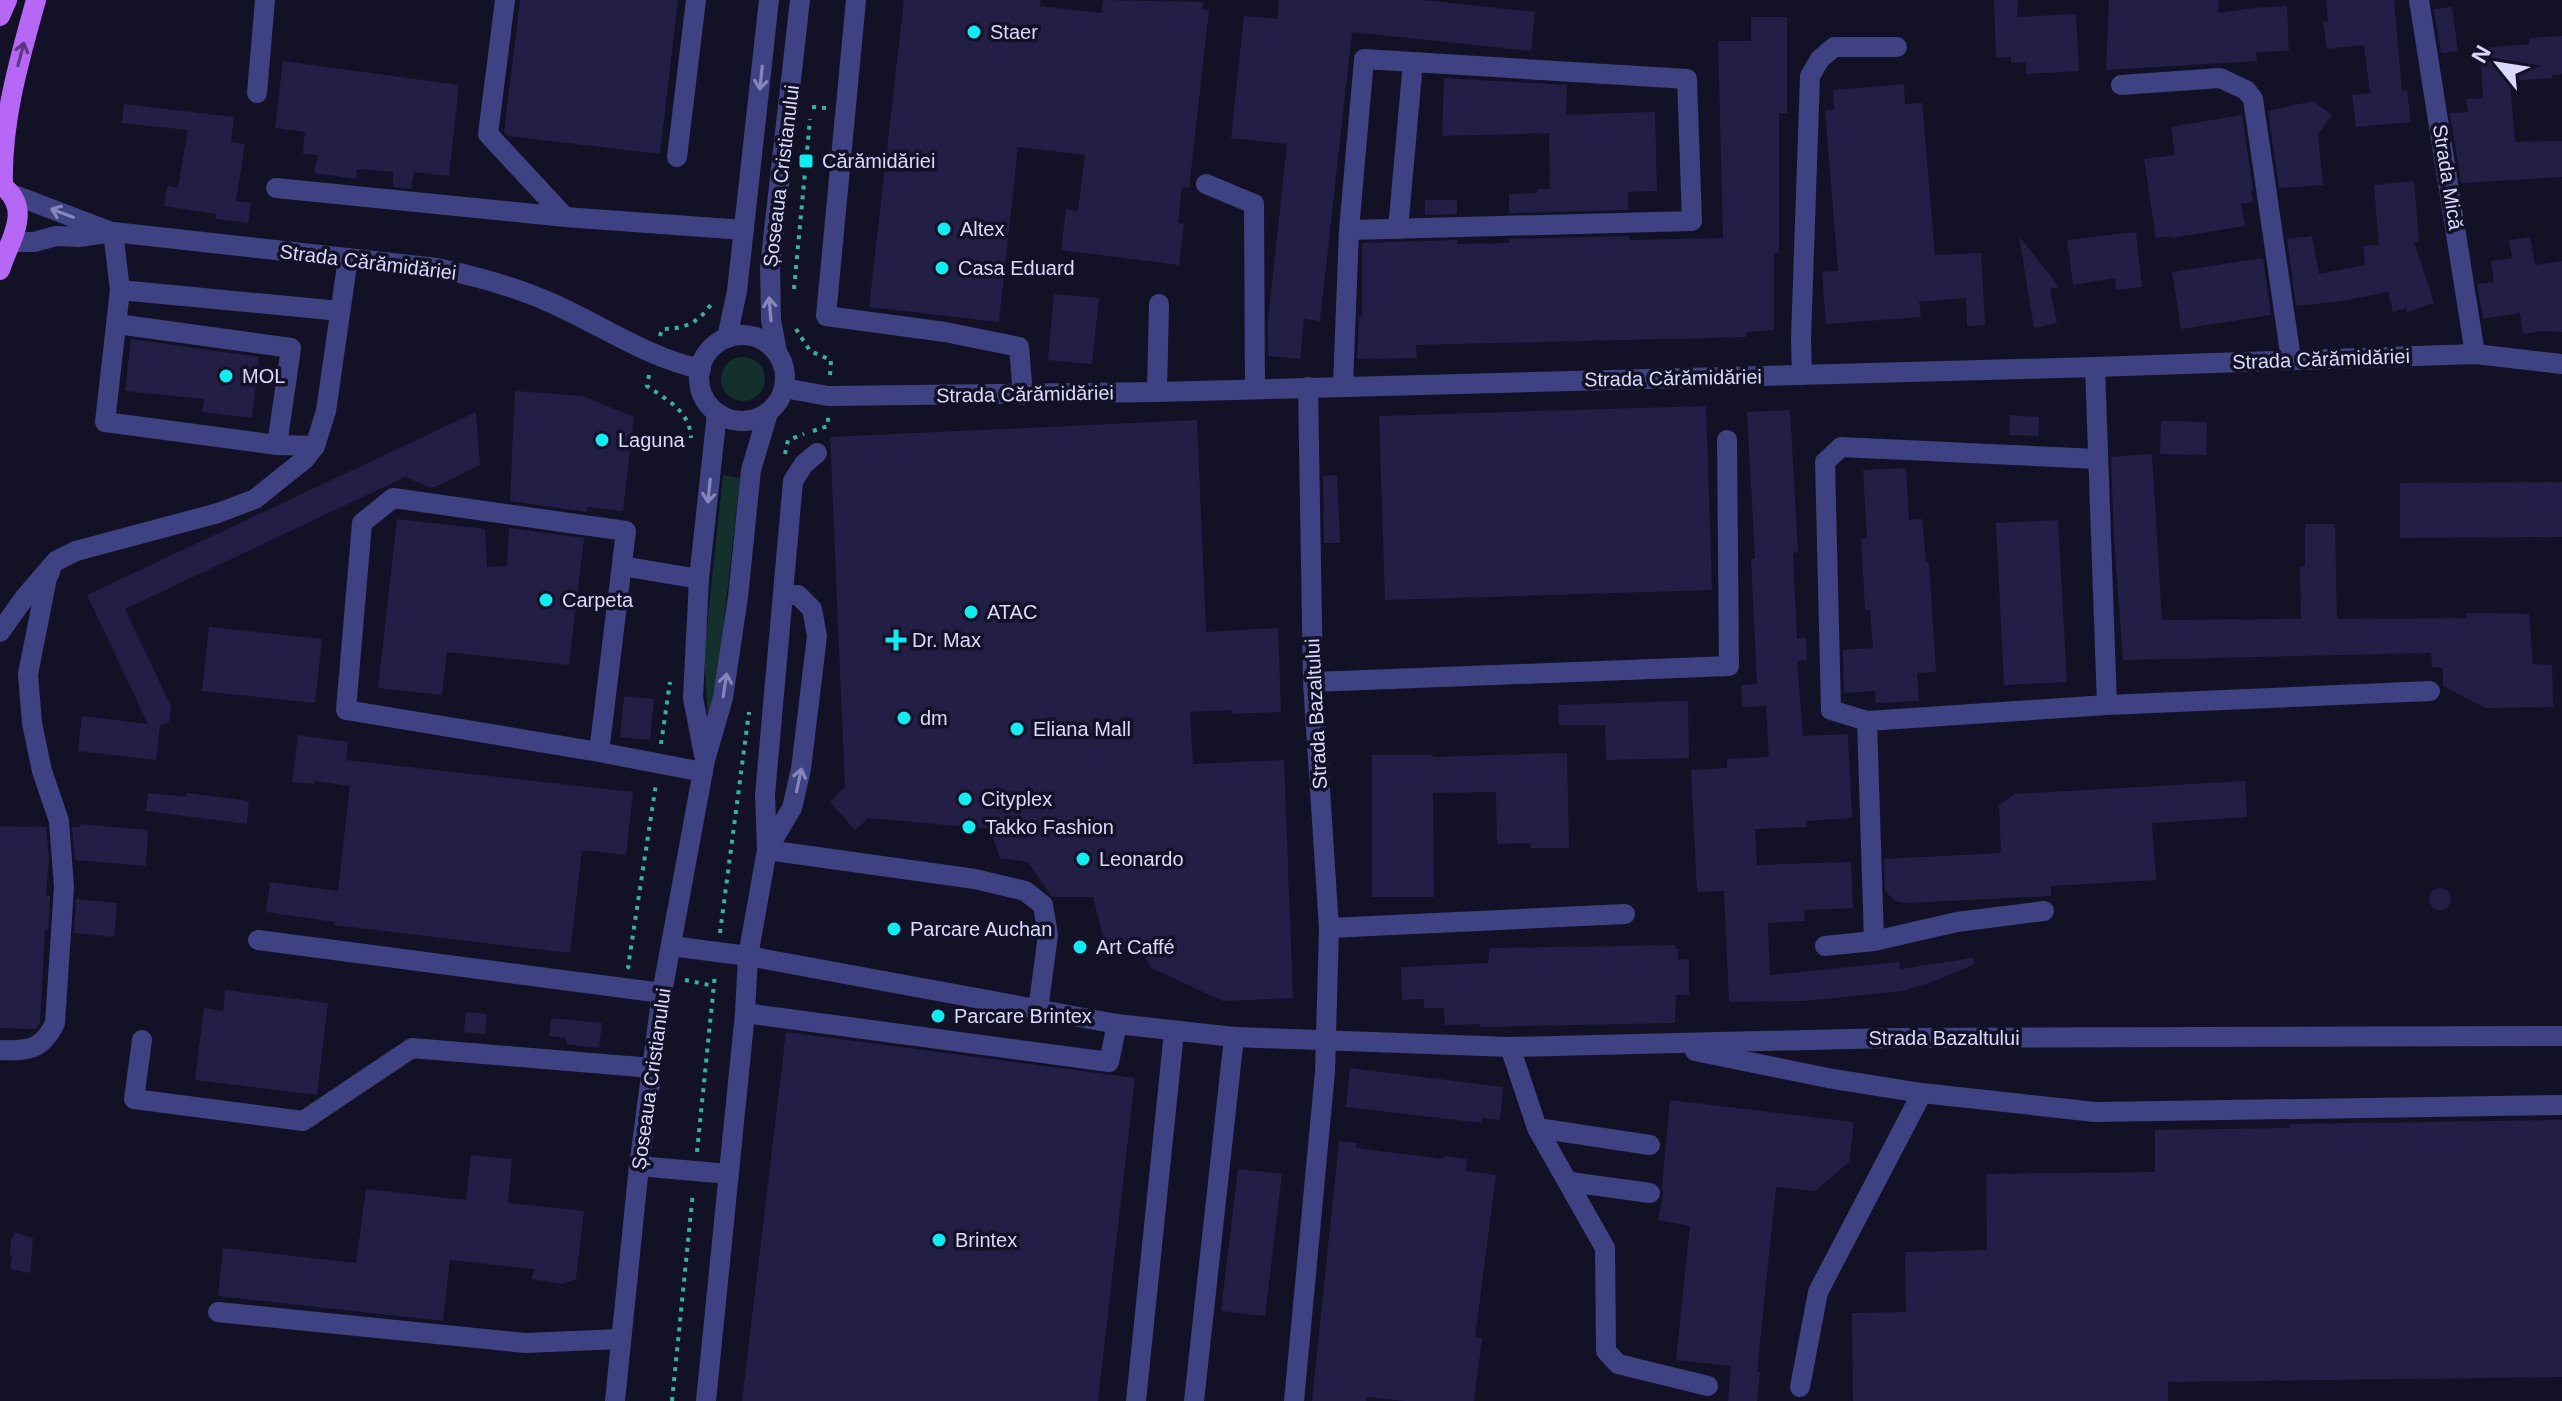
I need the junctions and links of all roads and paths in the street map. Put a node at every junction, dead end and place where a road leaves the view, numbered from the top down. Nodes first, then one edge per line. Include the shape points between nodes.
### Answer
1 (7, 0) edge
2 (36, 0) edge
3 (265, 0) edge
4 (505, 0) edge
5 (696, 0) edge
6 (769, 0) edge
7 (800, 0) edge
8 (856, 0) edge
9 (2419, 0) edge
10 (0, 16) edge
11 (1897, 47) dead end
12 (1413, 62) junction
13 (2121, 85) dead end
14 (257, 93) dead end
15 (677, 157) dead end
16 (1206, 184) dead end
17 (5, 188) edge
18 (276, 188) dead end
19 (565, 217) junction
20 (1398, 229) junction
21 (744, 230) junction
22 (1349, 230) junction
23 (113, 232) junction
24 (5, 255) edge
25 (348, 258) junction
26 (120, 290) junction
27 (1159, 304) dead end
28 (340, 311) junction
29 (117, 324) junction
30 (727, 338) junction
31 (777, 352) junction
32 (2475, 354) junction
33 (2291, 359) junction
34 (2562, 364) edge
35 (2095, 367) junction
36 (701, 369) junction
37 (1802, 375) junction
38 (1343, 385) junction
39 (1308, 387) junction
40 (784, 388) junction
41 (1255, 388) junction
42 (1157, 392) junction
43 (1023, 395) junction
44 (717, 413) junction
45 (768, 413) junction
46 (1727, 440) dead end
47 (277, 445) junction
48 (315, 446) junction
49 (817, 453) dead end
50 (2097, 459) junction
51 (56, 561) junction
52 (622, 566) junction
53 (699, 579) junction
54 (783, 595) junction
55 (0, 632) edge
56 (1313, 682) junction
57 (2430, 691) dead end
58 (2107, 705) junction
59 (1867, 721) junction
60 (599, 752) junction
61 (704, 766) junction
62 (767, 850) junction
63 (2044, 911) dead end
64 (1625, 914) dead end
65 (1329, 928) junction
66 (258, 940) dead end
67 (1874, 941) junction
68 (671, 946) junction
69 (1825, 946) dead end
70 (748, 956) junction
71 (662, 993) junction
72 (1038, 1010) junction
73 (745, 1013) junction
74 (1117, 1024) junction
75 (1174, 1032) junction
76 (2562, 1036) edge
77 (1234, 1037) junction
78 (142, 1040) dead end
79 (1326, 1041) junction
80 (1660, 1043) junction
81 (1510, 1047) junction
82 (0, 1050) edge
83 (652, 1068) junction
84 (1922, 1093) junction
85 (2562, 1105) edge
86 (1537, 1128) junction
87 (1650, 1145) dead end
88 (639, 1166) junction
89 (728, 1174) junction
90 (1570, 1182) junction
91 (1650, 1193) dead end
92 (218, 1312) dead end
93 (621, 1339) junction
94 (1708, 1386) dead end
95 (1800, 1387) dead end
96 (615, 1401) edge
97 (706, 1401) edge
98 (1136, 1401) edge
99 (1194, 1401) edge
100 (1294, 1401) edge

1 - 10 main road
17 -> 2 main road via 2,159 13,84
3 - 14 street
4 - 19 street via 488,134
5 - 15 street
6 -> 21 street, Șoseaua Cristianului
31 -> 7 street, Șoseaua Cristianului via 770,266
8 - 43 street via 826,316 1019,347
9 - 32 street, Strada Mică
11 - 37 street via 1834,47 1810,76
12 - 20 street
12 - 20 street via 1687,79 1692,221
12 - 22 street via 1364,59
13 - 33 street via 2220,78 2253,99
16 - 41 street via 1254,204
23 -> 17 street, Strada Cărămidăriei
17 - 24 main road via 18,212
18 - 19 street
19 - 21 street
20 - 22 street
21 - 30 street, Șoseaua Cristianului
22 - 38 street
23 - 24 street, Strada Cărămidăriei via 56,236
23 - 25 street, Strada Cărămidăriei
23 - 26 street
25 - 28 street
25 - 36 street, Strada Cărămidăriei via 486,279 549,301 655,356
26 - 28 street
26 - 29 street
27 - 42 street
28 - 48 street via 326,411
29 - 47 street via 105,422
29 - 47 street via 291,348
30 - 31 street via 749,336
30 - 36 street via 712,347
31 - 40 street
32 - 33 street, Strada Cărămidăriei
32 - 34 street, Strada Cărămidăriei
33 - 35 street, Strada Cărămidăriei
35 - 37 street, Strada Cărămidăriei
35 - 50 street
36 - 44 street via 702,392
37 - 38 street, Strada Cărămidăriei
38 - 39 street, Strada Cărămidăriei
39 - 41 street, Strada Cărămidăriei
39 - 56 street, Strada Bazaltului
40 - 43 street, Strada Cărămidăriei via 828,396
40 - 45 street
41 - 42 street, Strada Cărămidăriei
42 - 43 street, Strada Cărămidăriei
44 - 45 street via 743,421
44 -> 53 street, Șoseaua Cristianului
61 -> 45 street, Șoseaua Cristianului via 723,698 751,470
46 - 56 street via 1729,666
47 - 48 street
48 - 51 street via 255,499
49 - 54 street via 793,481
50 - 58 street
50 - 59 street via 1841,447 1825,462 1831,710
51 - 55 street
51 - 82 street via 47,578 28,674 42,771 59,821 63,874 55,1023 47,1040 33,1047
52 - 53 street
52 - 60 street
52 - 60 street via 626,531 393,498 362,523 346,710
53 - 61 street, Șoseaua Cristianului via 693,698
54 - 62 street via 765,795
62 -> 54 street via 792,808 817,636 812,609 798,595
56 - 65 street, Strada Bazaltului
57 - 58 street
58 - 59 street
59 - 67 street
60 - 61 street
61 - 68 street, Șoseaua Cristianului
62 - 70 street
62 - 72 street via 975,879 1025,891 1043,905 1048,935
63 - 67 street via 1957,922
64 - 65 street
65 - 79 street, Strada Bazaltului
66 - 71 street
67 - 69 street
68 - 70 street, Strada Bazaltului
68 - 71 street, Șoseaua Cristianului
70 - 72 street, Strada Bazaltului
70 - 73 street
71 - 83 street, Șoseaua Cristianului
72 - 74 street, Strada Bazaltului
73 - 74 street via 1109,1062
73 - 89 street
74 - 75 street, Strada Bazaltului
75 - 77 street, Strada Bazaltului
75 - 98 street
76 - 80 street, Strada Bazaltului
77 - 79 street, Strada Bazaltului
77 - 99 street
78 - 83 street via 134,1099 303,1121 412,1048
79 - 81 street, Strada Bazaltului
79 - 100 street, Strada Bazaltului
80 - 81 street, Strada Bazaltului
80 - 84 street
81 - 86 street
83 - 88 street, Șoseaua Cristianului
84 - 85 street via 2095,1112
84 - 95 street via 1818,1292
86 - 87 street
86 - 90 street
88 - 89 street
88 - 93 street, Șoseaua Cristianului
89 - 97 street
90 - 91 street
90 - 94 street via 1605,1248 1606,1351 1618,1364
92 - 93 street via 525,1343
93 - 96 street, Șoseaua Cristianului

